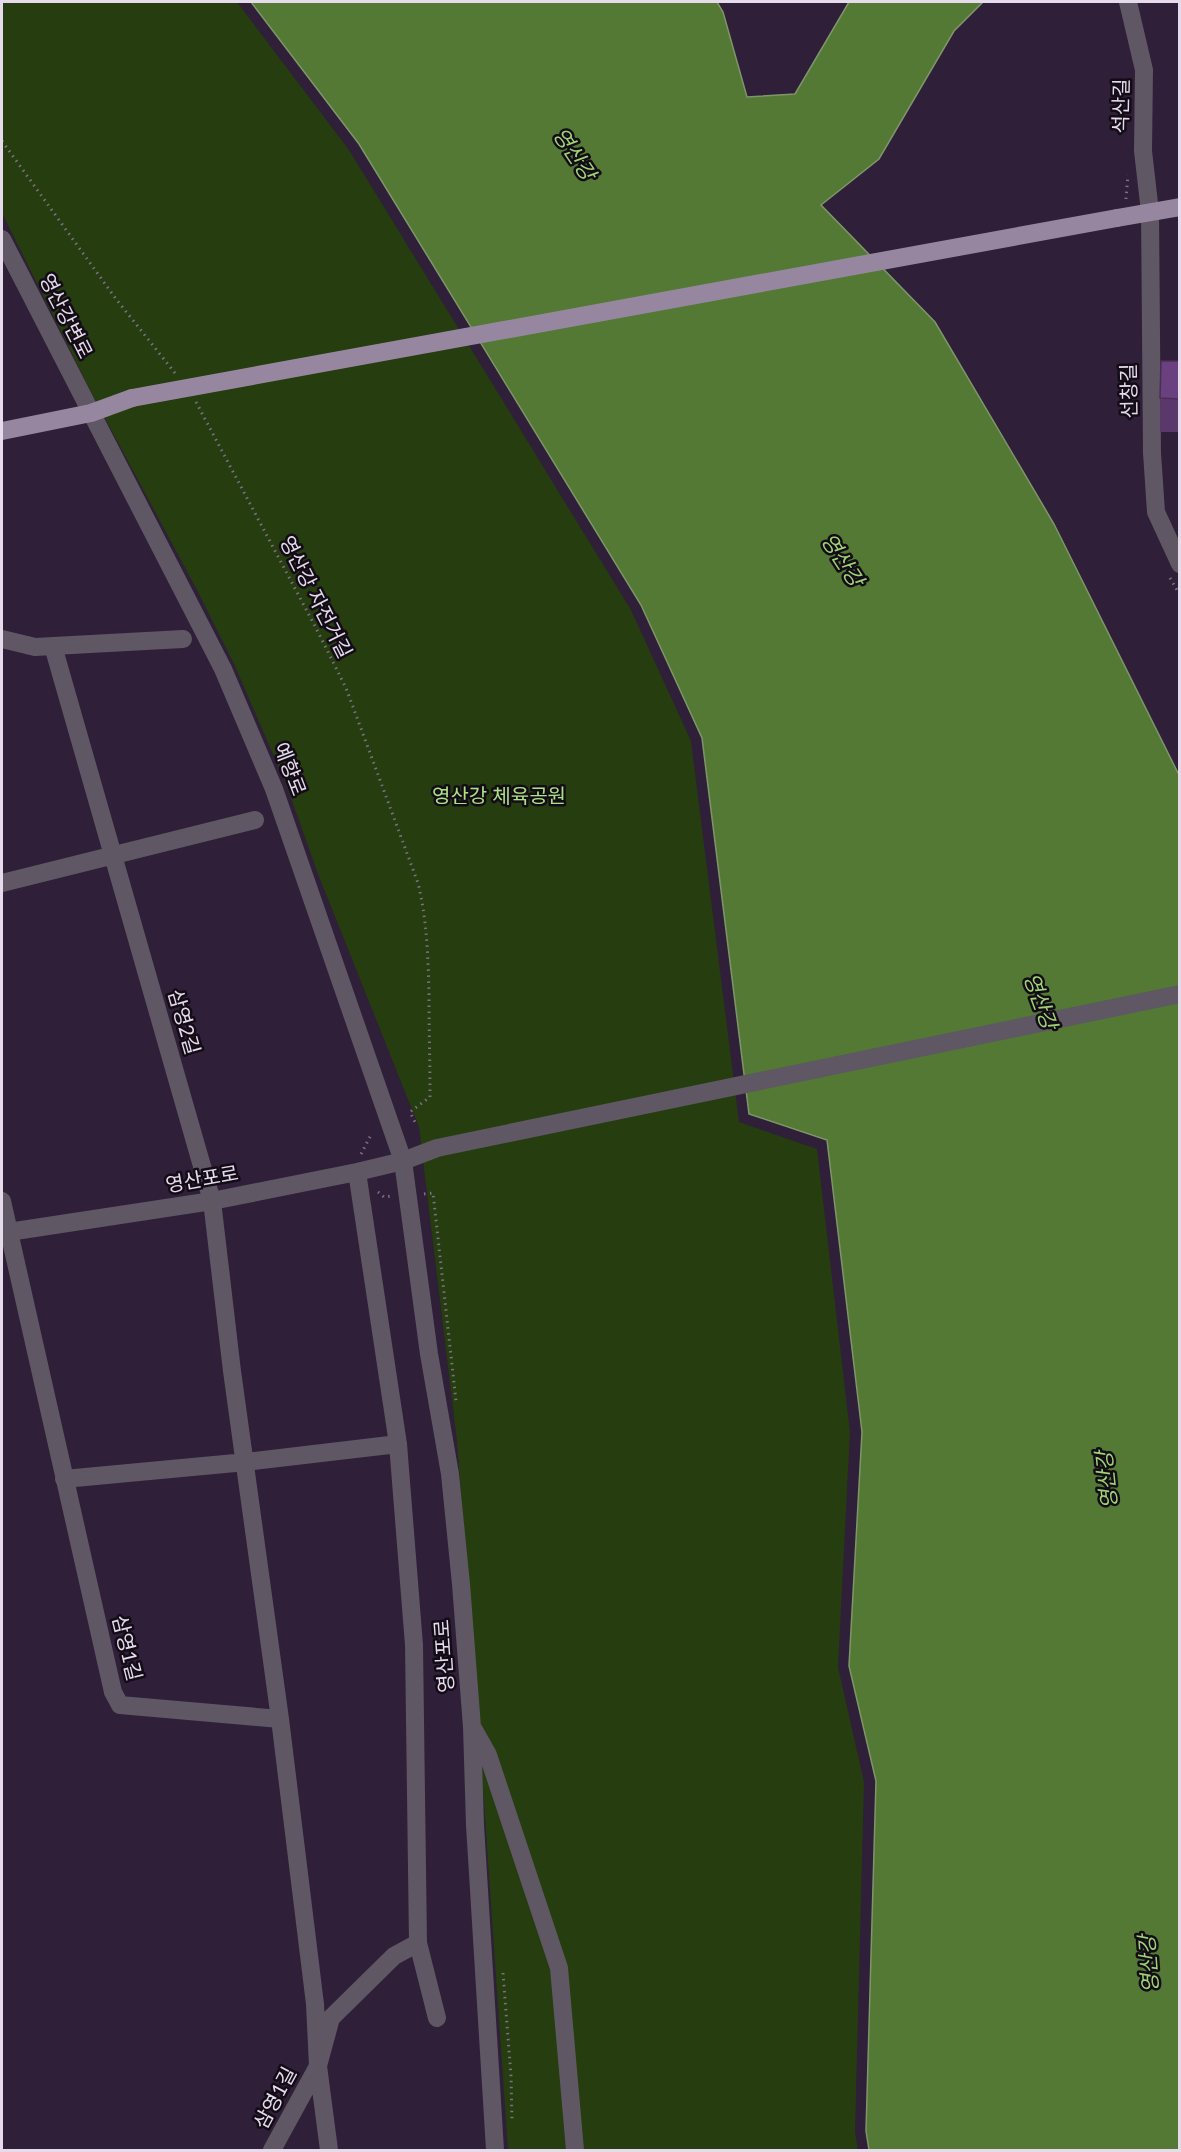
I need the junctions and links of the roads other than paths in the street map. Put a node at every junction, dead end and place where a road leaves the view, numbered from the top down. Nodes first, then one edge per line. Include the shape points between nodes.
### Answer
1 (1128, 2) edge
2 (1165, 209) edge
3 (2, 239) edge
4 (91, 413) junction
5 (2, 431) edge
6 (1179, 564) edge
7 (2, 639) edge
8 (183, 639) dead end
9 (53, 646) junction
10 (255, 820) dead end
11 (113, 855) junction
12 (2, 883) edge
13 (1179, 994) edge
14 (403, 1161) junction
15 (357, 1173) junction
16 (2, 1201) edge
17 (212, 1201) junction
18 (5, 1233) edge
19 (398, 1444) junction
20 (246, 1462) junction
21 (64, 1479) junction
22 (280, 1719) junction
23 (472, 1726) junction
24 (418, 1943) junction
25 (437, 2018) dead end
26 (318, 2066) junction
27 (272, 2151) edge
28 (329, 2151) edge
29 (495, 2151) edge
30 (575, 2151) edge

1 - 2 street, 석산길 via 1144,70 1143,151
2 - 4 main road, bridge via 132,398
2 - 6 street, 선창길 via 1152,442 1156,512
3 - 4 street, 영산강변로
4 - 5 main road
4 - 14 street, 예향로 via 187,597 254,738
7 - 9 street via 35,647
8 - 9 street
9 - 11 street, 삼영2길
10 - 11 street
11 - 12 street
11 - 17 street, 삼영2길
13 - 14 street, 영산포로 via 437,1148
14 - 15 street, 영산포로
14 - 23 street, 영산포로 via 450,1474
15 - 17 street, 영산포로
15 - 19 street
16 - 18 street
17 - 18 street, 영산포로
17 - 20 street, 삼영1길
18 - 21 street, 삼영1길
19 - 20 street
19 - 24 street via 414,1645
20 - 21 street
20 - 22 street, 삼영1길
21 - 22 street, 삼영1길 via 113,1692 120,1705
22 - 26 street, 삼영1길 via 315,2004
23 - 29 street, 영산포로
23 - 30 street via 488,1755 558,1968
24 - 25 street
24 - 26 street via 394,1956 331,2018
26 - 27 street, 삼영1길
26 - 28 street, 삼영1길

